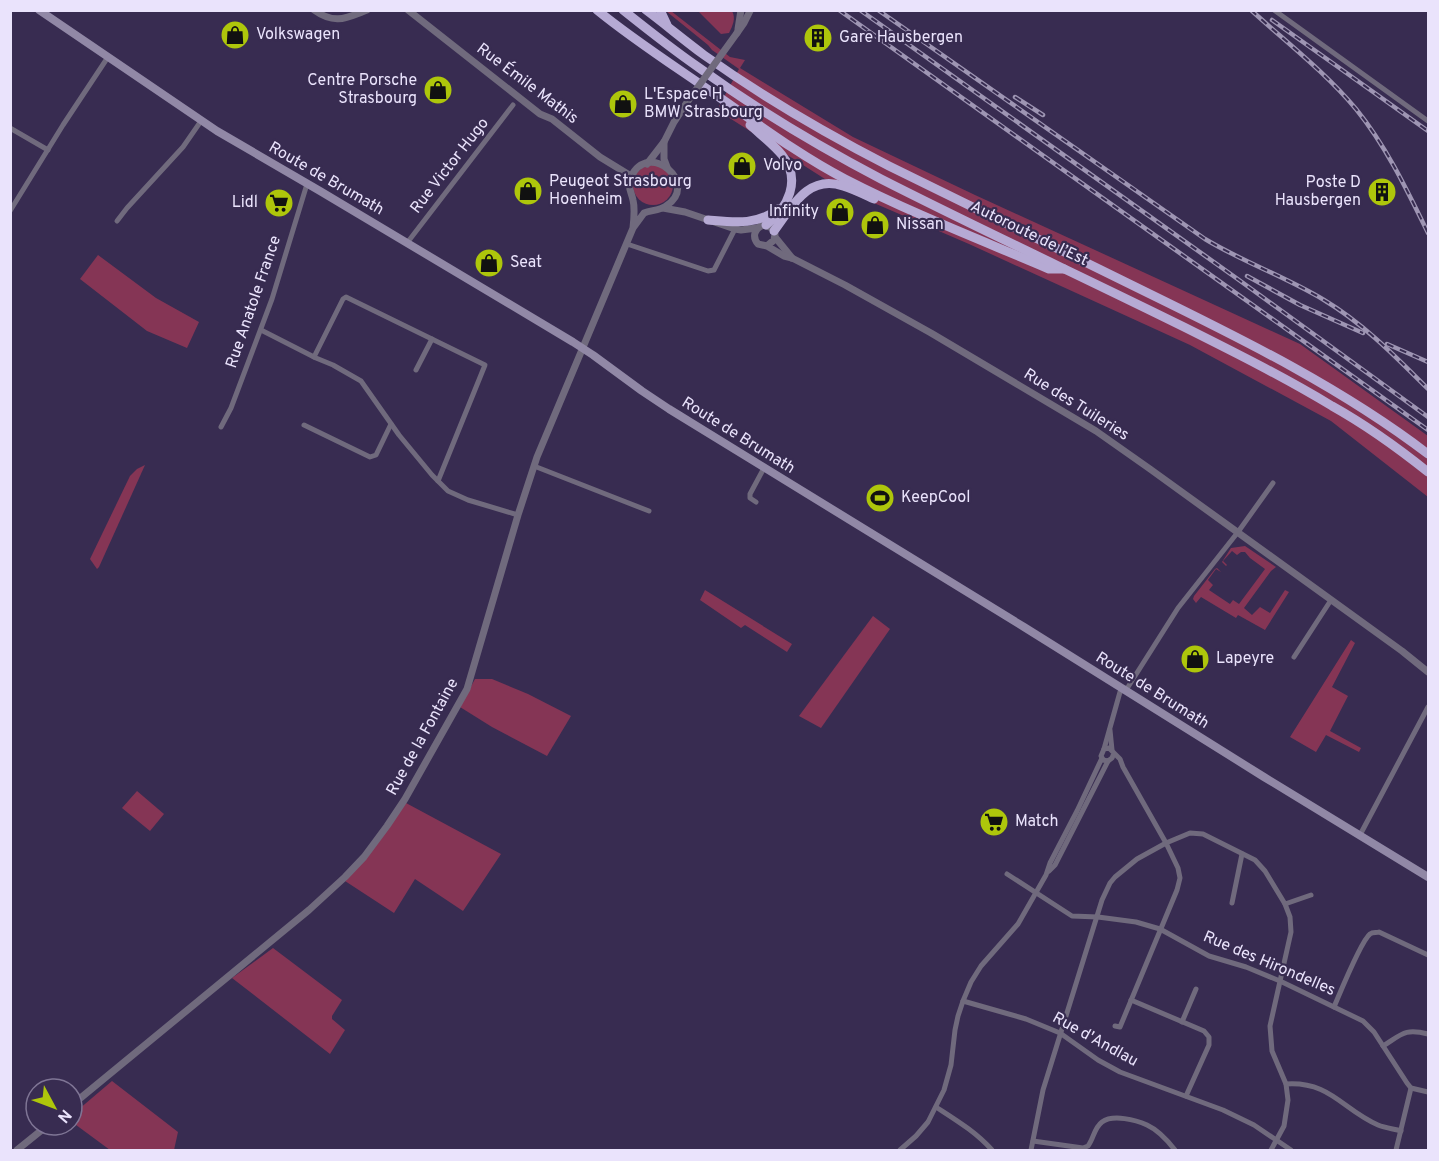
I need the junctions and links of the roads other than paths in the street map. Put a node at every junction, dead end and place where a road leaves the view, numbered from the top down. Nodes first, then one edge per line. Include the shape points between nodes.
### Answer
1 (39, 10) edge
2 (314, 10) edge
3 (367, 10) edge
4 (408, 10) edge
5 (597, 10) edge
6 (623, 10) edge
7 (646, 10) edge
8 (660, 10) edge
9 (742, 10) edge
10 (1274, 10) edge
11 (750, 11) edge
12 (668, 27) junction
13 (737, 33) junction
14 (108, 57) junction
15 (724, 101) junction
16 (513, 105) dead end
17 (201, 121) junction
18 (1428, 121) edge
19 (10, 128) edge
20 (664, 142) junction
21 (48, 150) junction
22 (647, 164) junction
23 (667, 167) junction
24 (632, 176) junction
25 (307, 184) junction
26 (676, 195) junction
27 (13, 199) edge
28 (788, 199) junction
29 (633, 200) junction
30 (663, 208) junction
31 (652, 210) junction
32 (911, 210) junction
33 (10, 211) edge
34 (685, 212) junction
35 (708, 220) junction
36 (117, 221) dead end
37 (633, 228) junction
38 (738, 229) junction
39 (768, 230) junction
40 (755, 239) junction
41 (407, 243) junction
42 (627, 244) junction
43 (767, 246) junction
44 (792, 258) junction
45 (1065, 269) junction
46 (261, 330) junction
47 (432, 339) junction
48 (583, 349) junction
49 (314, 357) junction
50 (416, 370) dead end
51 (391, 424) junction
52 (304, 425) dead end
53 (220, 427) dead end
54 (1428, 454) edge
55 (534, 466) junction
56 (764, 468) junction
57 (1428, 472) edge
58 (438, 481) junction
59 (1273, 483) dead end
60 (756, 502) dead end
61 (648, 511) dead end
62 (518, 515) junction
63 (1238, 532) junction
64 (1331, 600) junction
65 (1294, 657) dead end
66 (1428, 672) edge
67 (1124, 690) junction
68 (1428, 706) edge
69 (1110, 728) junction
70 (1104, 749) junction
71 (1113, 752) junction
72 (1102, 758) junction
73 (1109, 760) junction
74 (1123, 767) junction
75 (1360, 835) junction
76 (1166, 843) junction
77 (1242, 854) junction
78 (1007, 874) dead end
79 (1046, 875) junction
80 (1428, 877) edge
81 (1036, 893) junction
82 (1311, 895) dead end
83 (1232, 903) dead end
84 (1285, 904) junction
85 (1098, 917) junction
86 (1160, 929) junction
87 (1428, 955) edge
88 (1280, 981) junction
89 (1197, 989) dead end
90 (1131, 1000) junction
91 (963, 1001) junction
92 (1334, 1007) junction
93 (1182, 1022) junction
94 (1115, 1026) dead end
95 (1060, 1033) junction
96 (1428, 1034) edge
97 (1383, 1046) junction
98 (1286, 1084) junction
99 (1412, 1088) junction
100 (1428, 1092) edge
101 (84, 1096) edge
102 (1186, 1096) junction
103 (936, 1107) junction
104 (1401, 1131) junction
105 (33, 1137) edge
106 (1277, 1140) junction
107 (1033, 1141) junction
108 (1089, 1148) edge
109 (16, 1150) edge
110 (900, 1150) edge
111 (992, 1150) edge
112 (1031, 1150) edge
113 (1174, 1150) edge
114 (1271, 1150) edge
115 (1292, 1150) edge
116 (1396, 1150) edge

1 - 14 main road, Route de Brumath
2 - 3 street via 337,20
4 - 24 street, Rue Émile Mathis via 540,114
5 - 15 highway
6 - 45 highway, Autoroute de l’Est via 698,67 791,128 881,179
7 - 12 highway, Autoroute de l’Est
8 - 12 highway
9 - 11 street
9 - 13 street
10 - 18 street
11 - 13 street
12 - 54 highway, Autoroute de l’Est via 705,56 840,141 1294,367
13 - 20 street, bridge
14 - 17 main road, Route de Brumath
14 - 21 street
15 - 28 highway via 786,160 791,177
15 - 32 highway via 811,159
16 - 41 street, Rue Victor Hugo
17 - 25 main road, Route de Brumath
17 - 36 street
19 - 21 street
20 - 22 street
20 - 23 street
21 - 27 street
22 - 23 street
22 - 24 street
23 - 26 street via 675,178
24 - 29 street, Rue de la Fontaine via 629,184
25 - 41 main road, Route de Brumath
25 - 46 street, Rue Anatole France
26 - 30 street
26 - 34 street
27 - 33 street
28 - 35 highway via 776,211 755,220
28 - 39 highway
29 - 31 street
29 - 37 street, Rue de la Fontaine
30 - 31 street
30 - 34 street, Rue des Tuileries
31 - 37 street, Rue de la Fontaine via 644,213
32 - 39 highway via 842,185 823,183 804,193
32 - 45 highway via 1049,269
34 - 35 street, Rue des Tuileries
35 - 38 street, Rue des Tuileries
37 - 42 street, Rue de la Fontaine
38 - 39 street, Rue des Tuileries
38 - 40 street, Rue des Tuileries
38 - 42 street via 714,270 708,271
39 - 40 street via 754,233
39 - 43 street via 772,243
39 - 44 street, Rue des Tuileries
40 - 43 street, Rue des Tuileries
41 - 48 main road, Route de Brumath
42 - 48 street, Rue de la Fontaine
43 - 44 street, Rue des Tuileries
44 - 63 street, Rue des Tuileries via 931,333 1096,431
45 - 57 highway, Autoroute de l’Est via 1289,381 1343,412
46 - 49 street
46 - 53 street, Rue Anatole France
47 - 49 street via 346,297
47 - 50 street
47 - 58 street via 485,365
48 - 55 street, Rue de la Fontaine
48 - 56 main road, Route de Brumath
49 - 51 street via 361,381
51 - 52 street via 376,455 370,458
51 - 58 street
55 - 61 street
55 - 62 street, Rue de la Fontaine
56 - 60 street via 750,494
56 - 67 main road, Route de Brumath
58 - 62 street via 462,498
59 - 63 street
62 - 101 street, Rue de la Fontaine via 467,688 405,799 369,849 309,910
63 - 64 street, Rue des Tuileries
63 - 67 street via 1178,608
64 - 65 street
64 - 66 street, Rue des Tuileries
67 - 69 street via 1118,697
67 - 75 main road, Route de Brumath
68 - 75 street
69 - 70 street
69 - 71 street
70 - 71 street
70 - 72 street
71 - 73 street
71 - 74 street
72 - 73 street
72 - 79 street
73 - 74 street
73 - 79 street via 1055,865
74 - 76 street
75 - 80 main road, Route de Brumath
76 - 77 street via 1190,833 1203,834
76 - 85 street via 1115,877
76 - 86 street via 1180,878
77 - 83 street
77 - 84 street via 1265,871
78 - 81 street, Rue des Hirondelles
79 - 81 street
81 - 85 street, Rue des Hirondelles via 1072,916
81 - 91 street via 1018,924 981,966
82 - 84 street
84 - 88 street via 1291,932
85 - 86 street, Rue des Hirondelles
85 - 95 street
86 - 88 street, Rue des Hirondelles via 1209,956
86 - 90 street
87 - 92 street via 1379,932 1372,933
88 - 92 street, Rue des Hirondelles
88 - 98 street via 1270,1026 1272,1051
89 - 93 street
90 - 93 street
90 - 94 street via 1120,1028
91 - 95 street, Rue d'Andlau
91 - 103 street via 949,1077
92 - 97 street, Rue des Hirondelles via 1364,1021
93 - 102 street via 1209,1037
95 - 102 street, Rue d'Andlau via 1120,1072
95 - 107 street
96 - 97 street via 1414,1030
97 - 99 street, Rue des Hirondelles
98 - 104 street via 1327,1091 1378,1125
98 - 106 street via 1284,1126
99 - 100 street
99 - 104 street
102 - 106 street, Rue d'Andlau via 1223,1110
103 - 110 street via 928,1122
103 - 111 street
104 - 116 street
105 - 109 street
106 - 114 street
106 - 115 street, Rue d'Andlau
107 - 108 street
107 - 112 street
108 - 113 street via 1101,1122 1125,1118 1148,1125

